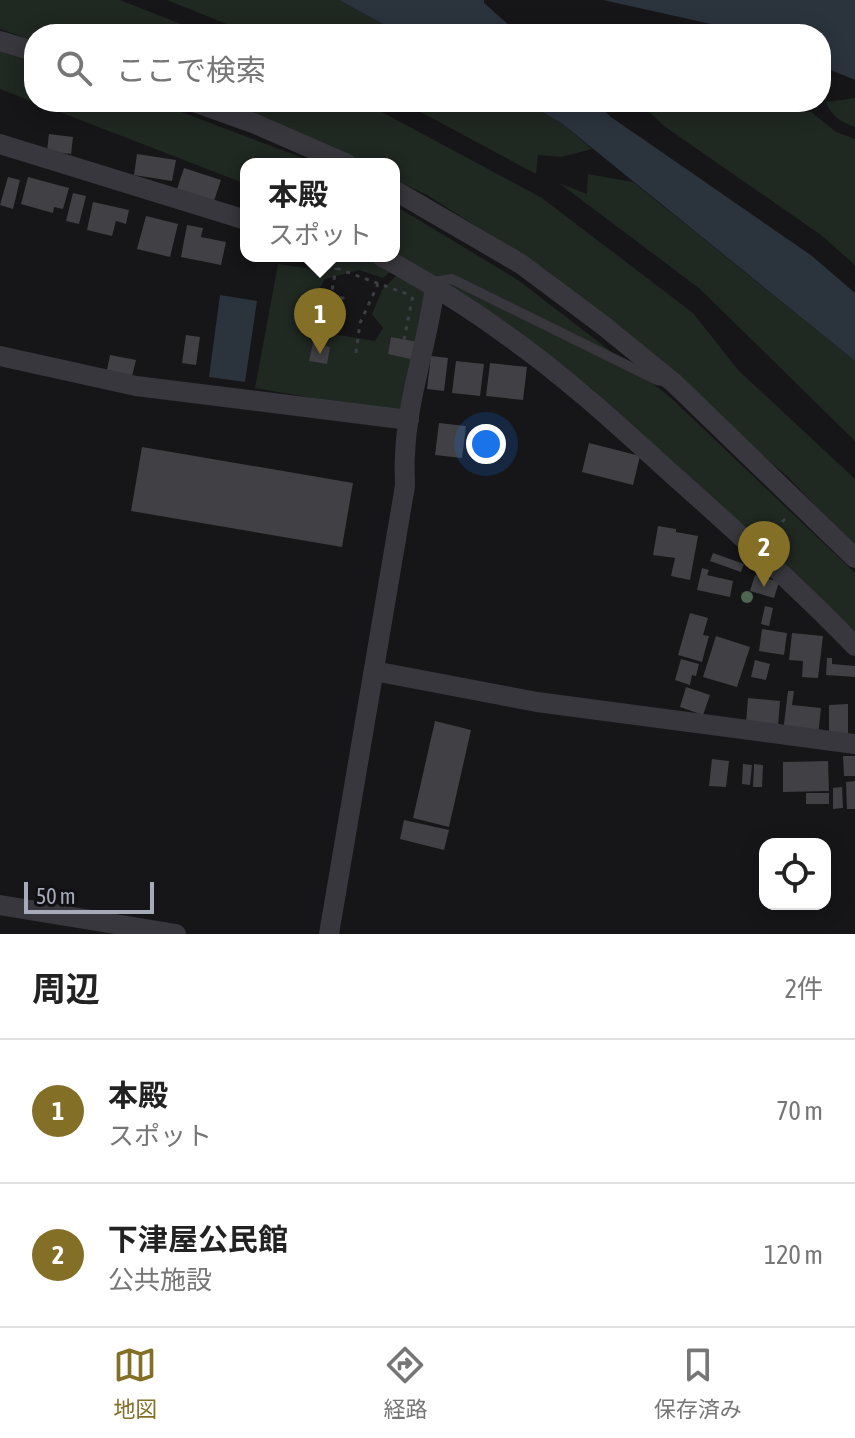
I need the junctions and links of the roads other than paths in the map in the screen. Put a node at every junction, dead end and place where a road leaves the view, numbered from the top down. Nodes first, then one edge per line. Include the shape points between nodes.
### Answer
1 (0, 41) edge
2 (24, 48) edge
3 (222, 112) edge
4 (0, 144) edge
5 (333, 158) edge
6 (400, 193) edge
7 (240, 218) edge
8 (391, 262) edge
9 (434, 289) junction
10 (0, 356) edge
11 (674, 383) junction
12 (409, 420) junction
13 (855, 558) edge
14 (855, 646) edge
15 (374, 671) junction
16 (855, 744) edge
17 (0, 905) edge
18 (59, 924) edge
19 (176, 934) edge
20 (329, 934) edge

1 - 2 street
3 - 5 street
4 - 7 street
6 - 11 street via 521,264
8 - 9 street
9 - 11 lane via 440,281 452,279 657,380
9 - 12 street
9 - 14 street via 506,334 592,402
10 - 12 street via 136,386
11 - 13 street
12 - 15 street via 405,486
15 - 16 street via 537,702
15 - 20 street
17 - 18 street
18 - 19 street

